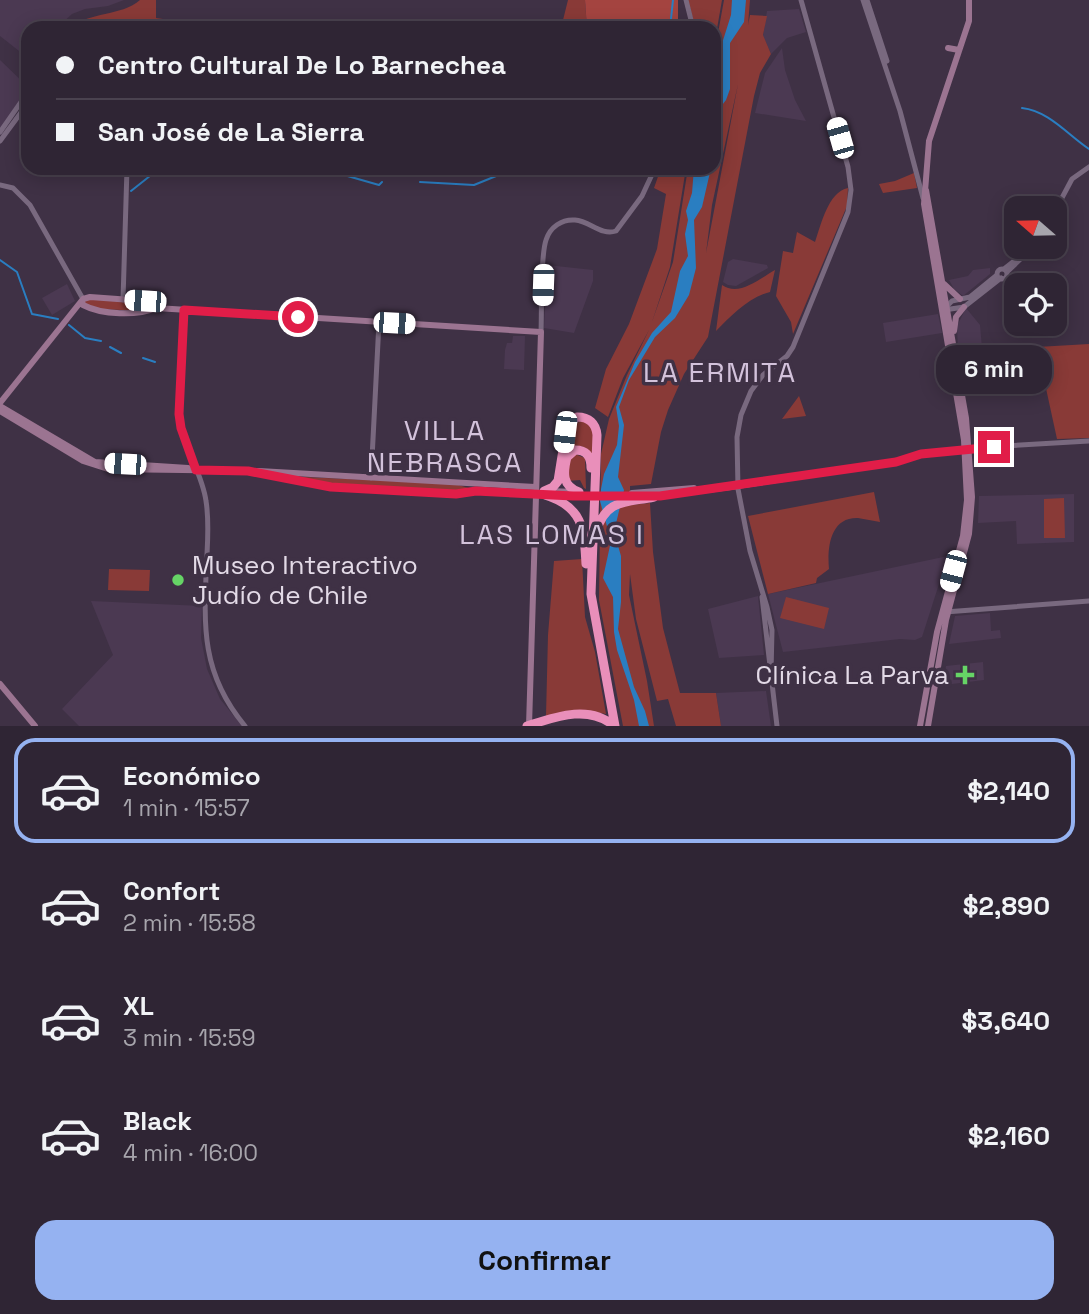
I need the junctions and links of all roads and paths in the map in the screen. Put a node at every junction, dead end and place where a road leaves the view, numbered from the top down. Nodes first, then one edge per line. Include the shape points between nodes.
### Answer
1 (686, 0) edge
2 (801, 0) edge
3 (865, 0) edge
4 (969, 0) edge
5 (691, 21) edge
6 (948, 48) dead end
7 (959, 50) junction
8 (21, 102) edge
9 (900, 111) junction
10 (21, 112) edge
11 (0, 132) edge
12 (0, 141) edge
13 (1089, 167) edge
14 (127, 175) edge
15 (652, 175) edge
16 (925, 185) junction
17 (0, 186) edge
18 (1063, 196) edge
19 (924, 204) junction
20 (608, 233) junction
21 (612, 239) dead end
22 (1019, 259) edge
23 (944, 284) junction
24 (124, 297) junction
25 (83, 302) junction
26 (148, 302) junction
27 (964, 302) junction
28 (156, 308) junction
29 (946, 309) junction
30 (184, 310) junction
31 (148, 312) junction
32 (379, 322) junction
33 (541, 332) junction
34 (953, 340) junction
35 (0, 404) edge
36 (0, 411) edge
37 (1089, 441) edge
38 (967, 449) junction
39 (196, 470) junction
40 (248, 471) junction
41 (371, 478) junction
42 (737, 484) junction
43 (540, 490) junction
44 (579, 492) junction
45 (456, 494) junction
46 (592, 494) junction
47 (635, 497) junction
48 (654, 497) joint
49 (534, 498) junction
50 (588, 569) junction
51 (1089, 601) edge
52 (945, 612) junction
53 (934, 648) junction
54 (939, 656) junction
55 (0, 684) edge
56 (527, 724) edge
57 (35, 726) edge
58 (245, 726) edge
59 (613, 726) edge
60 (777, 726) edge
61 (920, 726) edge
62 (928, 726) edge

1 - 5 street
2 - 42 street via 850,173 851,196 792,350 758,381 742,411
3 - 9 street
4 - 7 main road via 970,17
6 - 7 main road
7 - 16 main road via 929,141
8 - 11 street
9 - 16 street
9 - 19 street
10 - 12 street
13 - 18 street via 1072,179
14 - 24 street
15 - 20 street via 634,209 617,230
16 - 19 main road
16 - 23 main road
17 - 25 street via 13,188 28,201
19 - 29 main road
20 - 21 street
20 - 33 street via 575,220 562,222 550,232 545,246
22 - 27 street via 1005,271 998,270 999,277
23 - 27 main road
23 - 29 main road
24 - 25 main road
24 - 26 main road
25 - 31 main road via 107,311
25 - 35 main road
26 - 28 main road
26 - 31 main road
27 - 29 street
27 - 34 main road
28 - 30 main road
28 - 31 main road
29 - 34 main road
29 - 38 main road
30 - 32 main road
30 - 39 street via 179,414
32 - 33 main road
32 - 41 street
33 - 43 main road
34 - 38 main road
35 - 39 main road via 95,462
36 - 39 main road via 95,466
37 - 38 street
38 - 42 main road
38 - 52 main road via 966,516
39 - 40 main road
39 - 58 street via 208,511 206,646 219,686
40 - 41 main road
40 - 45 main road via 331,487
41 - 43 main road
42 - 48 main road
42 - 60 street via 766,616
43 - 44 main road
43 - 45 main road
43 - 46 main road
43 - 46 highway via 558,481 567,425 581,417 591,421 597,431
43 - 49 main road
43 - 50 highway via 568,506 579,519
44 - 46 main road
44 - 46 highway via 568,487 566,459 573,451 582,450 591,463
45 - 49 main road
46 - 47 main road
46 - 50 highway
47 - 48 highway
47 - 50 highway via 604,514
49 - 56 main road
50 - 59 highway via 588,608
51 - 52 street
52 - 53 main road
52 - 54 main road
53 - 54 main road
53 - 61 main road
54 - 62 main road
55 - 57 main road
56 - 59 highway via 587,713

